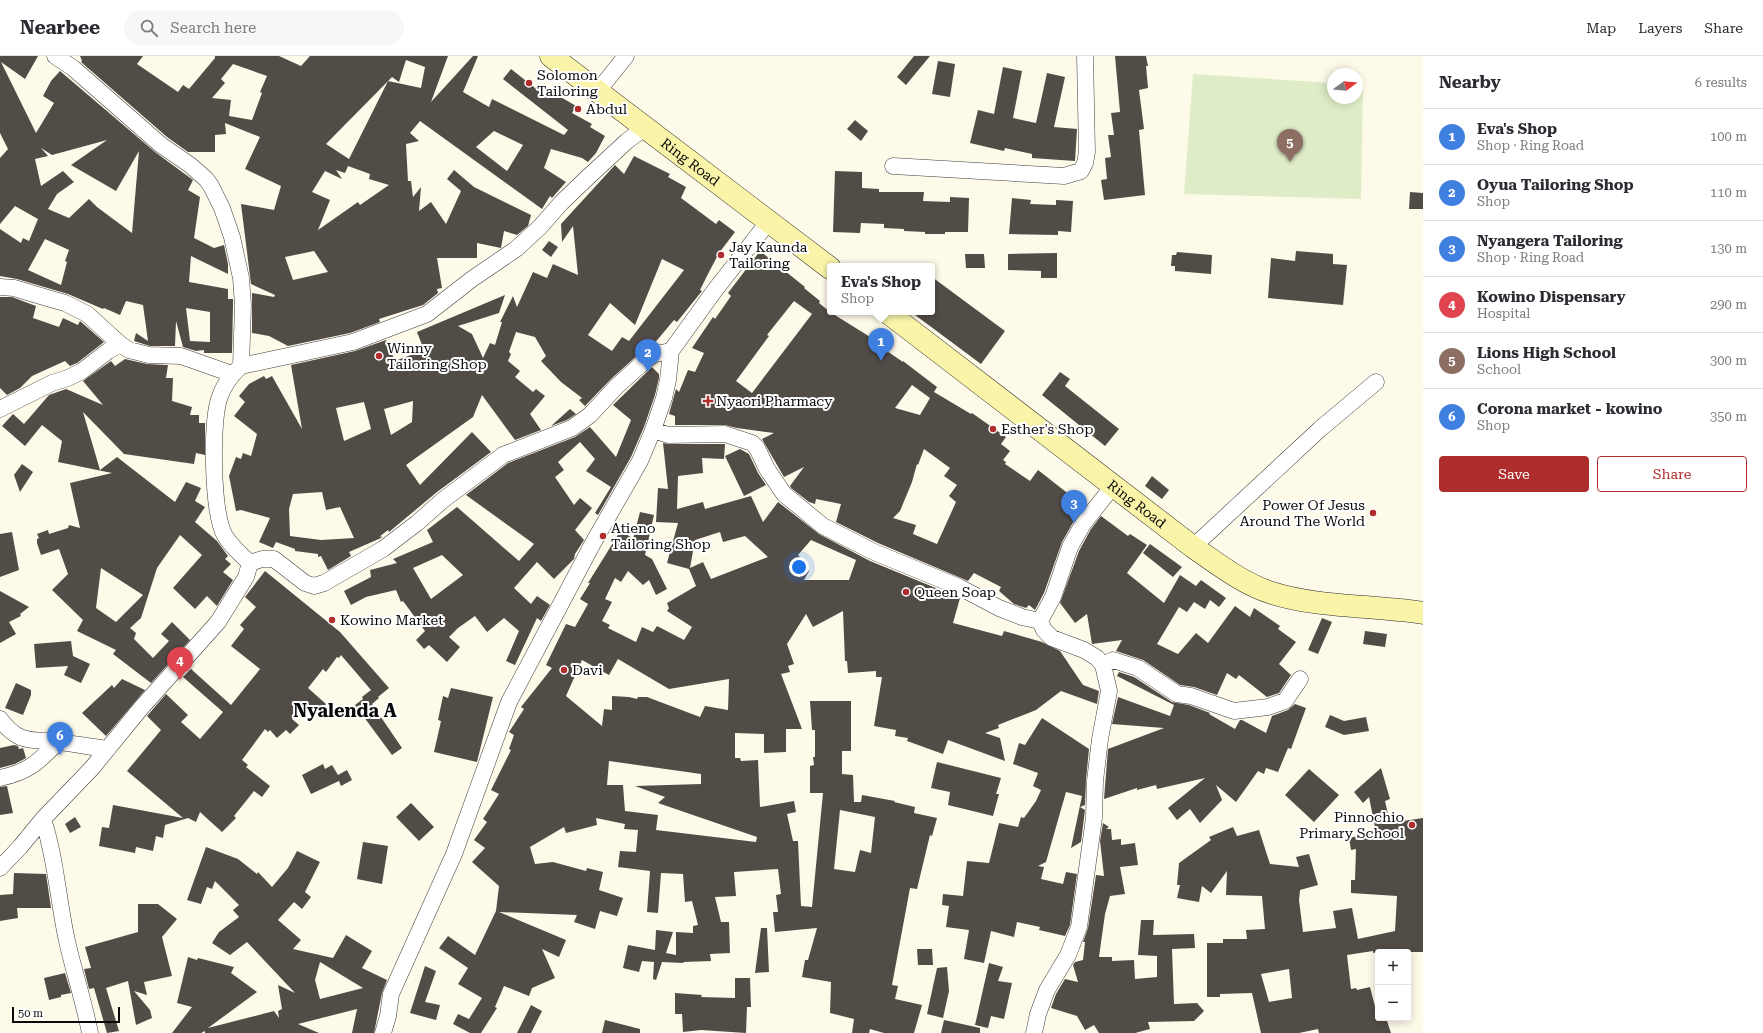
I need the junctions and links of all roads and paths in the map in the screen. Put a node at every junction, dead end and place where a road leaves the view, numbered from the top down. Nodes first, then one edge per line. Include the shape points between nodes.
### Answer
1 (55, 56) edge
2 (551, 56) edge
3 (626, 56) edge
4 (1085, 56) edge
5 (74, 62) edge
6 (598, 91) junction
7 (646, 127) junction
8 (893, 166) dead end
9 (769, 221) junction
10 (827, 266) edge
11 (0, 287) edge
12 (891, 315) edge
13 (120, 344) junction
14 (671, 351) junction
15 (237, 370) junction
16 (1376, 382) dead end
17 (0, 410) edge
18 (653, 430) junction
19 (1113, 486) junction
20 (1193, 547) junction
21 (250, 563) junction
22 (1423, 613) edge
23 (1040, 621) junction
24 (1103, 665) junction
25 (1300, 679) dead end
26 (0, 720) edge
27 (58, 742) junction
28 (108, 749) junction
29 (0, 778) edge
30 (43, 818) junction
31 (0, 868) edge
32 (90, 1033) edge
33 (383, 1033) edge
34 (1034, 1033) edge

1 - 5 street
2 - 6 main road, Ring Road
3 - 6 street
4 - 8 street via 1087,152 1081,171 1064,176
5 - 15 street via 161,145 190,165 211,186 232,237 241,278 243,305
6 - 7 main road, Ring Road
7 - 9 main road, Ring Road
7 - 15 street via 586,179 516,249 427,314 353,342
9 - 10 main road, Ring Road
9 - 14 street
11 - 13 street via 14,288 65,303 87,314
12 - 19 main road, Ring Road
13 - 15 street via 129,350 149,355 181,356
13 - 17 street via 82,371 52,382
14 - 18 street via 668,380
14 - 21 street via 655,354 647,359 590,415 572,428 503,456 383,549 324,583 314,586 305,583 274,559
15 - 21 street via 219,398 213,453 219,514 225,535 236,551
16 - 20 street via 1320,429
18 - 23 street via 668,435 725,434 743,439 757,448 767,469 784,494 823,526 874,552 959,587 998,608
18 - 33 street via 631,477 509,702 454,854 391,994
19 - 20 main road, Ring Road
19 - 23 street via 1070,547 1053,597
20 - 22 main road, Ring Road via 1240,578 1271,592 1300,600
21 - 28 street via 246,577 218,622
23 - 24 street via 1052,638 1084,650
24 - 25 street via 1113,660 1138,668 1176,694 1191,696 1234,711 1268,707 1285,701
24 - 34 street via 1109,691 1099,746 1094,818 1079,927 1068,955 1047,990
26 - 27 street via 18,736 31,741
27 - 28 street
27 - 29 street via 36,764 22,772
28 - 30 street via 72,791
30 - 31 street
30 - 32 street via 50,840 67,941

